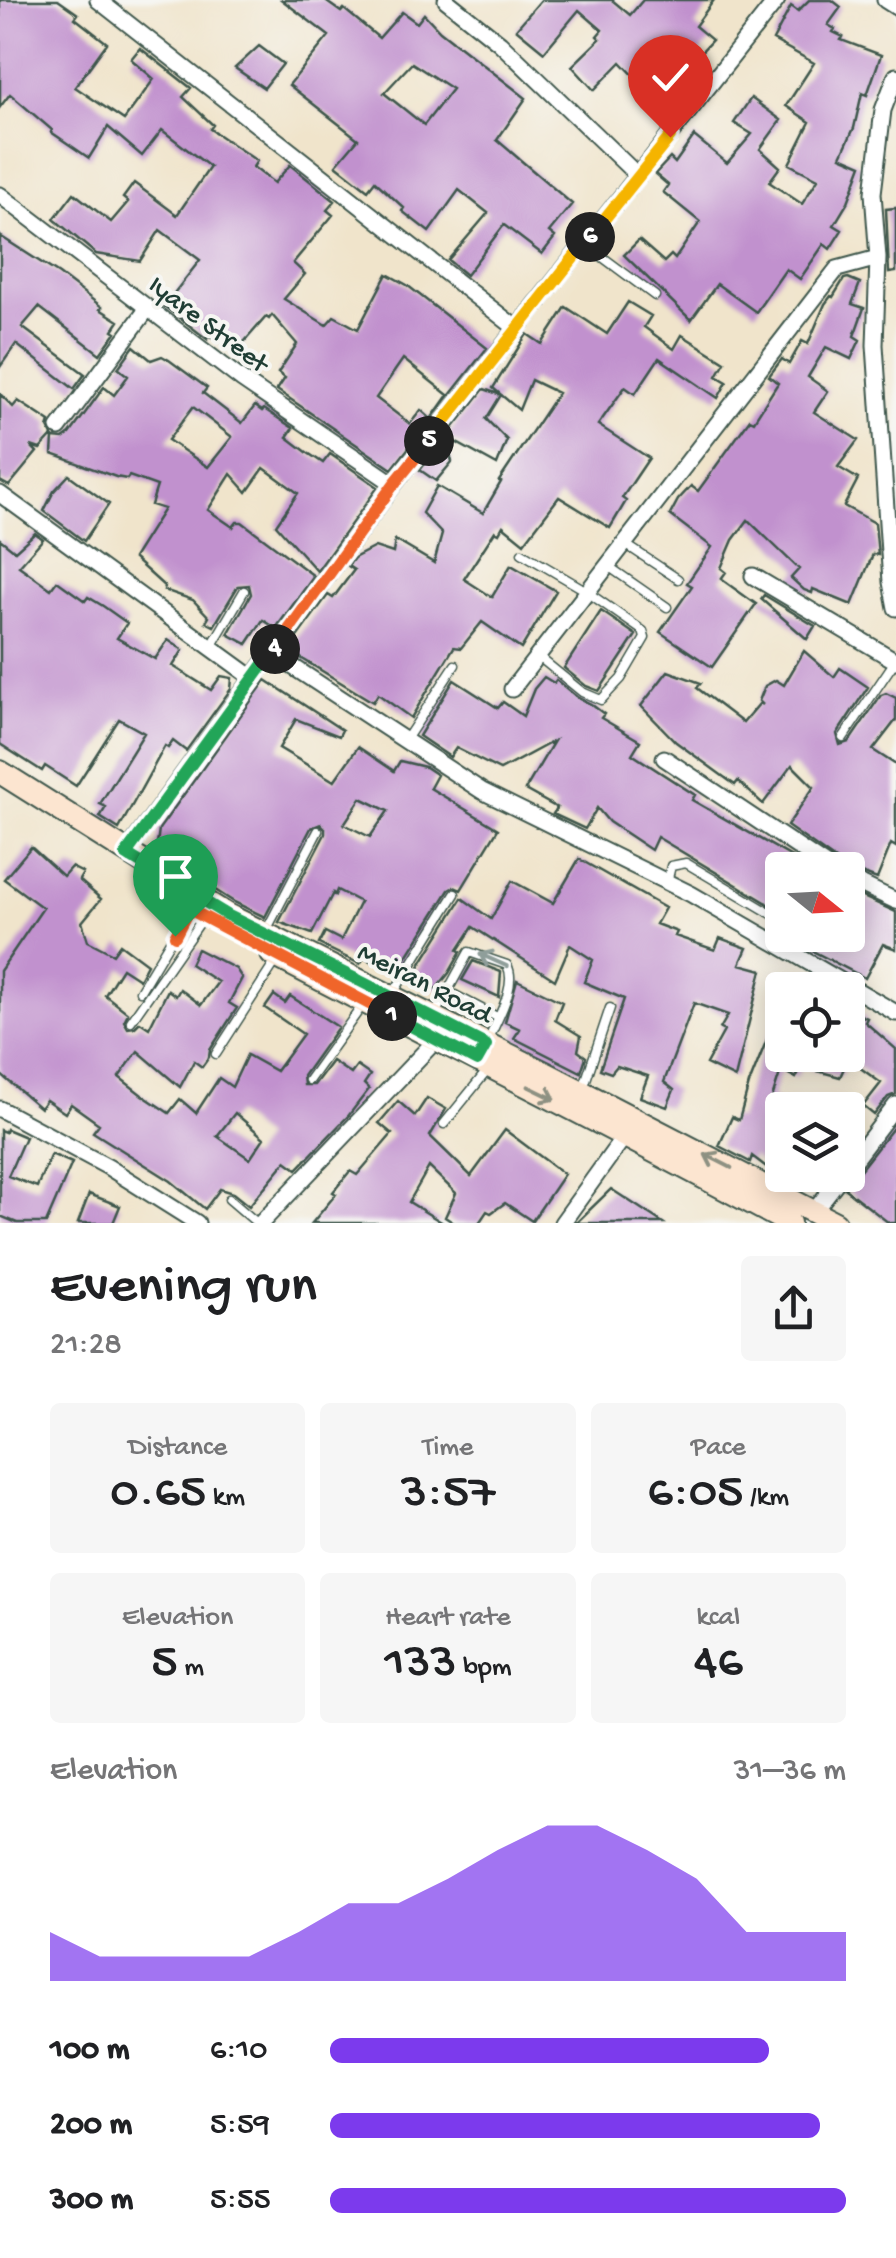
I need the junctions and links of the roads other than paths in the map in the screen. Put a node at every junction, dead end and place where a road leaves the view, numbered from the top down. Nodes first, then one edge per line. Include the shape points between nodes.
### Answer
1 (98, 0) edge
2 (446, 0) edge
3 (776, 0) edge
4 (886, 0) edge
5 (896, 7) edge
6 (896, 76) edge
7 (638, 176) junction
8 (0, 195) edge
9 (585, 244) junction
10 (878, 258) junction
11 (655, 296) dead end
12 (148, 308) junction
13 (516, 328) junction
14 (59, 428) dead end
15 (394, 484) junction
16 (0, 494) edge
17 (625, 544) junction
18 (522, 553) dead end
19 (608, 566) junction
20 (754, 576) dead end
21 (678, 578) dead end
22 (893, 582) edge
23 (244, 591) dead end
24 (587, 593) junction
25 (668, 606) dead end
26 (896, 608) edge
27 (211, 646) junction
28 (272, 653) junction
29 (538, 656) junction
30 (896, 661) edge
31 (455, 666) dead end
32 (253, 678) junction
33 (512, 689) dead end
34 (843, 738) dead end
35 (404, 741) junction
36 (664, 758) dead end
37 (0, 772) edge
38 (0, 788) edge
39 (318, 830) dead end
40 (805, 852) edge
41 (126, 854) junction
42 (666, 882) junction
43 (865, 886) edge
44 (455, 894) dead end
45 (896, 901) edge
46 (765, 910) edge
47 (196, 913) junction
48 (265, 934) junction
49 (278, 958) junction
50 (140, 991) dead end
51 (449, 992) junction
52 (391, 996) junction
53 (364, 1002) junction
54 (610, 1008) dead end
55 (896, 1013) edge
56 (497, 1017) junction
57 (131, 1021) dead end
58 (435, 1029) junction
59 (216, 1054) dead end
60 (485, 1058) junction
61 (309, 1080) dead end
62 (582, 1092) junction
63 (896, 1105) edge
64 (0, 1109) edge
65 (444, 1124) dead end
66 (626, 1134) junction
67 (865, 1146) edge
68 (835, 1192) edge
69 (229, 1199) dead end
70 (825, 1217) edge
71 (197, 1223) edge
72 (259, 1223) edge
73 (562, 1223) edge
74 (790, 1223) edge

1 - 13 street
2 - 7 street
3 - 7 street
4 - 5 street
6 - 10 street via 883,110 873,193
7 - 9 street
8 - 12 street, Iyare Street
9 - 11 lane
9 - 13 street
10 - 17 street via 838,269
10 - 22 street via 875,345
12 - 14 street
12 - 15 street, Iyare Street
13 - 15 street
15 - 28 street
16 - 27 street
17 - 19 street
17 - 21 lane
18 - 24 lane
19 - 24 street
19 - 25 lane
20 - 30 street
22 - 26 street
23 - 27 lane
24 - 29 street
24 - 29 lane via 643,631 644,643 621,680 596,700
27 - 32 street
28 - 32 street
28 - 35 street
29 - 33 street
30 - 34 lane
31 - 35 lane
32 - 41 street
35 - 42 street via 482,791
36 - 40 street
37 - 41 main road, Meiran Road
38 - 47 main road, Meiran Road
39 - 48 lane
41 - 48 main road, Meiran Road
42 - 46 lane via 671,866 686,863
42 - 55 street
43 - 45 street
44 - 52 lane
47 - 49 main road, Meiran Road
47 - 50 lane
47 - 57 lane
48 - 52 main road, Meiran Road
49 - 53 main road, Meiran Road
49 - 59 lane
51 - 56 lane
56 -> 51 lane via 511,973 507,964 469,952
51 - 58 lane
52 - 58 main road, Meiran Road
53 - 58 main road, Meiran Road
53 - 61 lane
54 - 62 lane
56 - 60 lane
58 - 60 main road, Meiran Road
58 - 72 street
60 - 62 main road, Meiran Road
60 - 65 lane
60 -> 66 main road, Meiran Road
70 -> 62 main road, Meiran Road
63 - 67 street
64 - 71 street
66 - 73 street
66 - 74 main road, Meiran Road
68 - 70 street
69 - 72 lane

